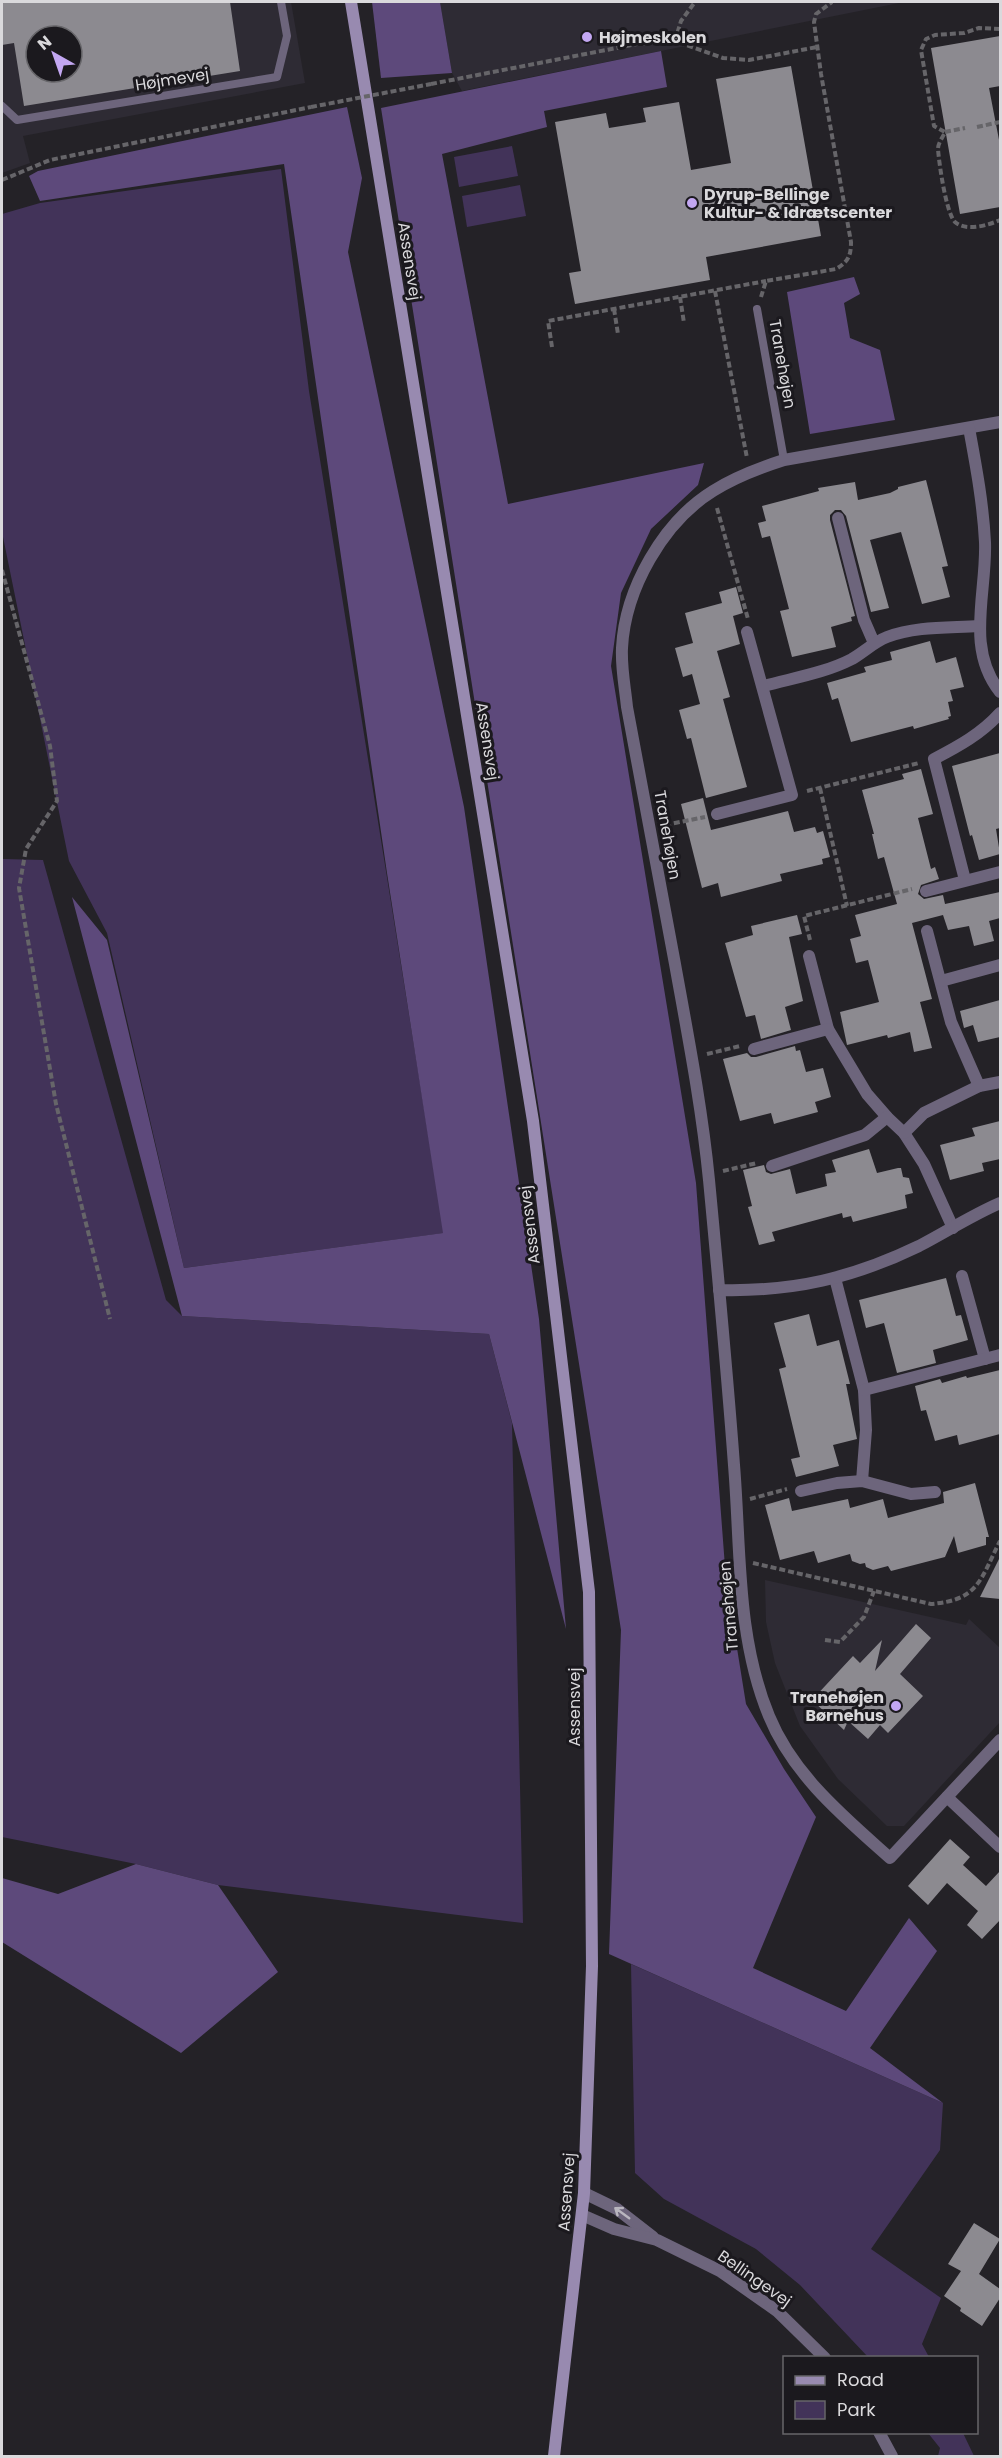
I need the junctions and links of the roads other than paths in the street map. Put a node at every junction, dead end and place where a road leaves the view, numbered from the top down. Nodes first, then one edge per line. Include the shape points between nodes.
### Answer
1 (281, 2) edge
2 (351, 2) edge
3 (2, 106) edge
4 (757, 309) road end
5 (1000, 422) edge
6 (969, 428) junction
7 (784, 460) junction
8 (838, 518) dead end
9 (979, 626) junction
10 (747, 632) road end
11 (874, 643) junction
12 (764, 686) junction
13 (1000, 692) edge
14 (1000, 713) edge
15 (717, 814) road end
16 (1000, 872) edge
17 (964, 880) junction
18 (926, 891) road end
19 (927, 931) dead end
20 (809, 956) road end
21 (1000, 965) edge
22 (941, 981) junction
23 (828, 1029) junction
24 (754, 1049) road end
25 (1000, 1082) edge
26 (979, 1086) junction
27 (887, 1117) junction
28 (904, 1133) junction
29 (771, 1166) road end
30 (1000, 1203) edge
31 (953, 1228) junction
32 (962, 1276) dead end
33 (835, 1278) junction
34 (719, 1290) junction
35 (1000, 1355) edge
36 (985, 1359) junction
37 (864, 1390) junction
38 (862, 1481) junction
39 (801, 1491) road end
40 (935, 1492) dead end
41 (1000, 1740) edge
42 (947, 1797) junction
43 (1000, 1847) edge
44 (584, 2193) junction
45 (582, 2216) junction
46 (657, 2240) junction
47 (823, 2356) edge
48 (880, 2434) edge
49 (554, 2457) edge
50 (892, 2457) edge

1 - 3 lane, Højmevej via 286,36 277,77 16,120
2 - 44 main road, Assensvej via 533,1121 589,1592 592,1966
4 - 7 lane, Tranehøjen
5 - 6 street, Tranehøjen
6 - 7 street, Tranehøjen
6 - 9 street via 985,544
7 - 34 street, Tranehøjen via 750,471 712,491 684,514 660,543 644,573 623,638 622,672 692,1057 709,1175
8 - 11 street via 864,620
9 - 11 street via 912,631
9 - 13 street via 983,657
10 - 12 street
11 - 12 street via 854,658 826,670
12 - 15 street via 792,795
14 - 17 street via 991,725 967,742 934,759
16 - 17 street
17 - 18 street
19 - 22 street
20 - 23 street
21 - 22 street
22 - 26 street via 951,1022
23 - 24 street
23 - 27 street via 853,1072
25 - 26 street
26 - 28 street via 924,1113
27 - 28 street
27 - 29 street via 865,1135
28 - 31 street via 924,1164
30 - 31 street
31 - 33 street via 917,1247
32 - 36 street
33 - 34 street via 760,1291
33 - 37 street
34 - 42 street, Tranehøjen via 741,1599 752,1668 770,1719 786,1749 830,1804 890,1858
35 - 36 street
36 - 37 street
37 - 38 street
38 - 39 street
38 - 40 street via 911,1494
41 - 42 street, Tranehøjen
42 - 43 street
44 - 45 main road, Assensvej
46 -> 44 street, Bellingevej via 617,2209
45 - 46 street, Bellingevej
45 - 49 main road, Assensvej
46 - 47 street, Bellingevej via 748,2289
48 - 50 street

